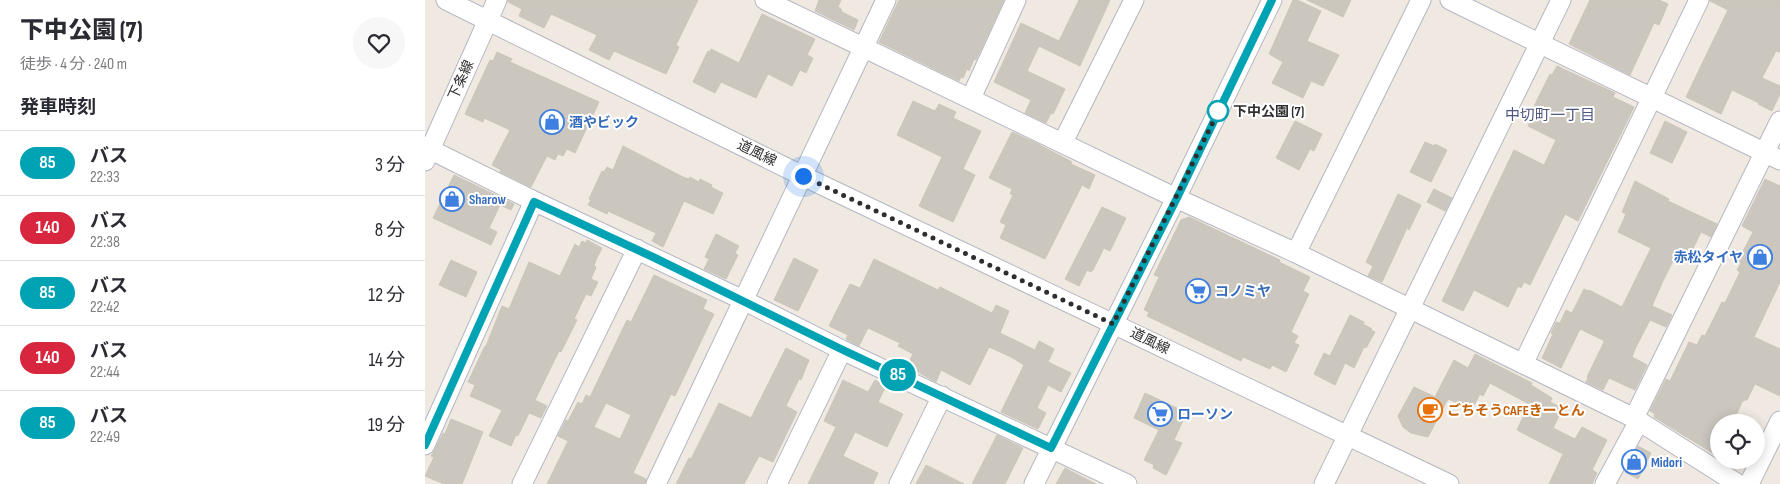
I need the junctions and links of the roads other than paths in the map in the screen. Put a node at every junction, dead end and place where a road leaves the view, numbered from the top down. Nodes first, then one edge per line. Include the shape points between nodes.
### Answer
1 (446, 0) edge
2 (497, 0) edge
3 (765, 0) edge
4 (886, 0) edge
5 (1016, 0) edge
6 (1135, 0) edge
7 (1272, 0) edge
8 (1421, 0) edge
9 (1450, 0) edge
10 (1561, 0) edge
11 (1699, 0) edge
12 (488, 20) junction
13 (1540, 43) junction
14 (864, 48) junction
15 (971, 98) junction
16 (1652, 98) junction
17 (1780, 121) edge
18 (1063, 142) junction
19 (427, 153) edge
20 (1772, 157) edge
21 (803, 176) junction
22 (1177, 198) junction
23 (534, 202) junction
24 (637, 249) junction
25 (1296, 253) junction
26 (743, 300) junction
27 (1409, 309) junction
28 (1113, 324) junction
29 (843, 350) junction
30 (1523, 364) junction
31 (942, 396) junction
32 (1636, 420) junction
33 (1780, 421) edge
34 (1347, 436) junction
35 (425, 445) edge
36 (1051, 448) junction
37 (522, 484) edge
38 (656, 484) edge
39 (777, 484) edge
40 (899, 484) edge
41 (1034, 484) edge
42 (1127, 484) edge
43 (1325, 484) edge
44 (1449, 484) edge
45 (1605, 484) edge
46 (1738, 484) edge
47 (1749, 484) edge

1 - 12 street, 道風線
2 - 12 street, 下条線
3 - 14 street
4 - 14 street
5 - 15 street
6 - 18 street
7 - 22 street
8 - 25 street
9 - 13 street
10 - 13 street
11 - 16 street
12 - 19 street, 下条線
12 - 21 street, 道風線
13 - 16 street
13 - 27 street
14 - 15 street
14 - 21 street
15 - 18 street
16 - 20 street
16 - 30 street
17 - 20 street
18 - 22 street
19 - 23 street
20 - 32 street
21 - 26 street
21 - 28 street, 道風線
22 - 25 street
22 - 28 street
23 - 24 street
23 - 35 street
24 - 26 street
24 - 37 street
25 - 27 street
26 - 29 street
26 - 38 street
27 - 30 street
27 - 34 street
28 - 34 street, 道風線
28 - 36 street
29 - 31 street
29 - 39 street
30 - 32 street
31 - 36 street
31 - 40 street
32 - 45 street
32 - 46 street
33 - 47 street
34 - 43 street
34 - 44 street, 道風線
36 - 41 street
36 - 42 street

